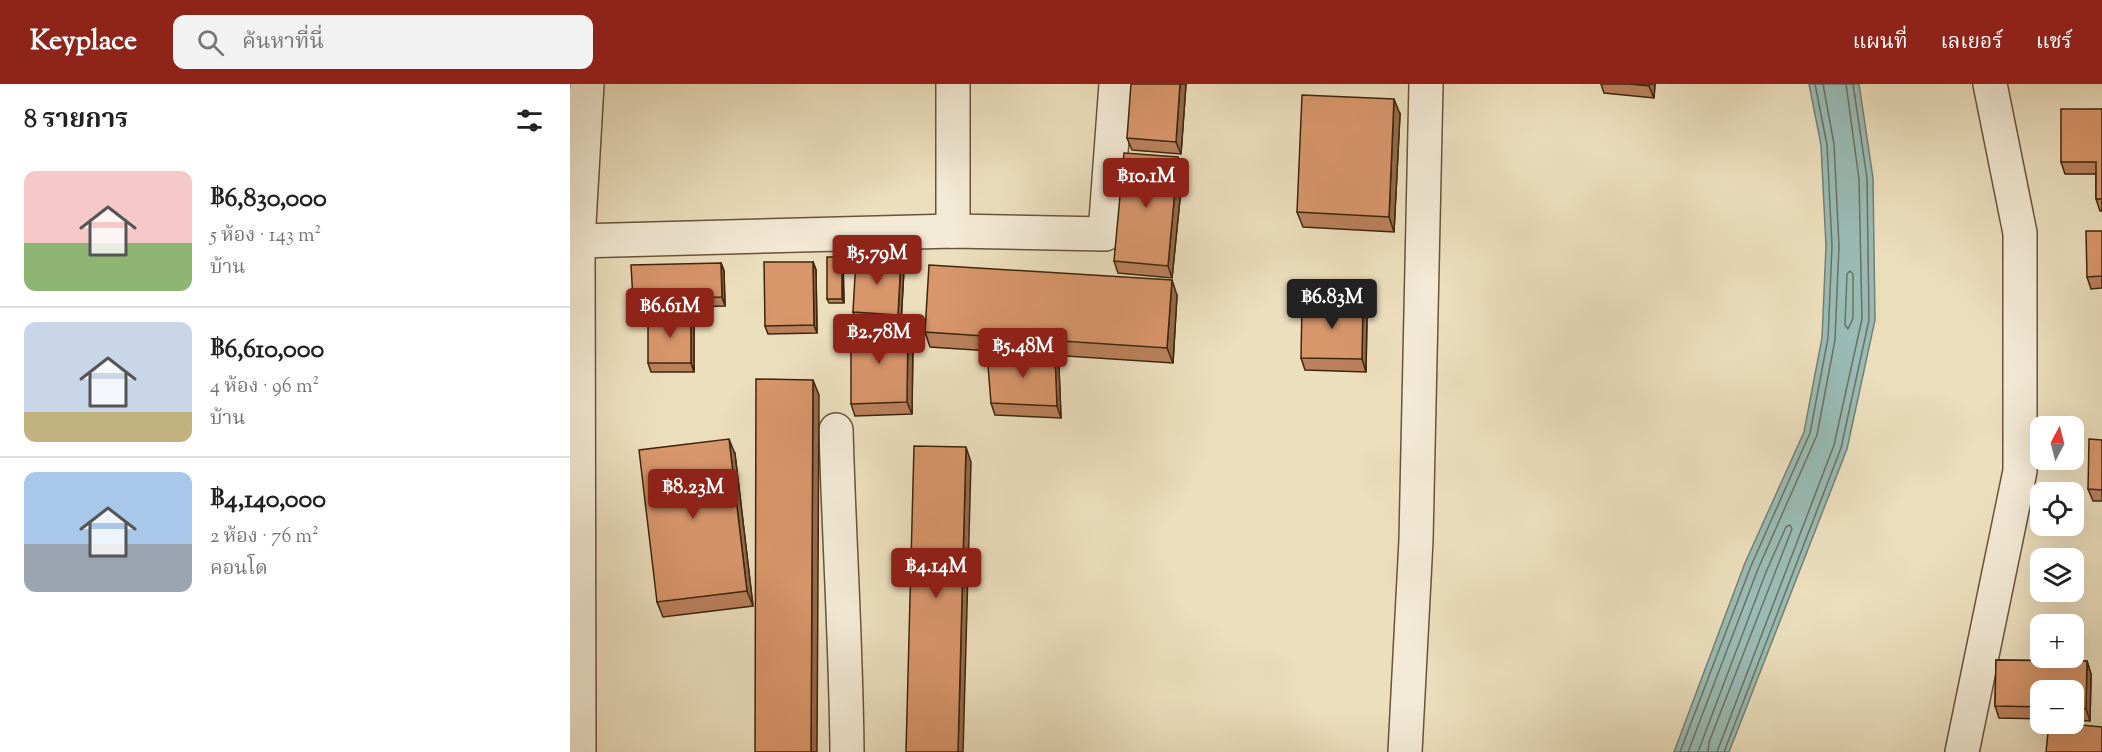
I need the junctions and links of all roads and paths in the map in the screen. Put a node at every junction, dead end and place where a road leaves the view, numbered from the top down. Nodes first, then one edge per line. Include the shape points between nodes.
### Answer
1 (587, 84) edge
2 (953, 84) edge
3 (1116, 84) edge
4 (1426, 84) edge
5 (1990, 84) edge
6 (953, 231) junction
7 (578, 241) junction
8 (836, 430) dead end
9 (579, 752) edge
10 (847, 752) edge
11 (1405, 752) edge
12 (1962, 752) edge

1 - 7 street
2 - 6 street
3 - 6 street via 1105,234
4 - 11 street via 1416,540
5 - 12 street via 2020,233 2020,471
6 - 7 street
7 - 9 street
8 - 10 street

